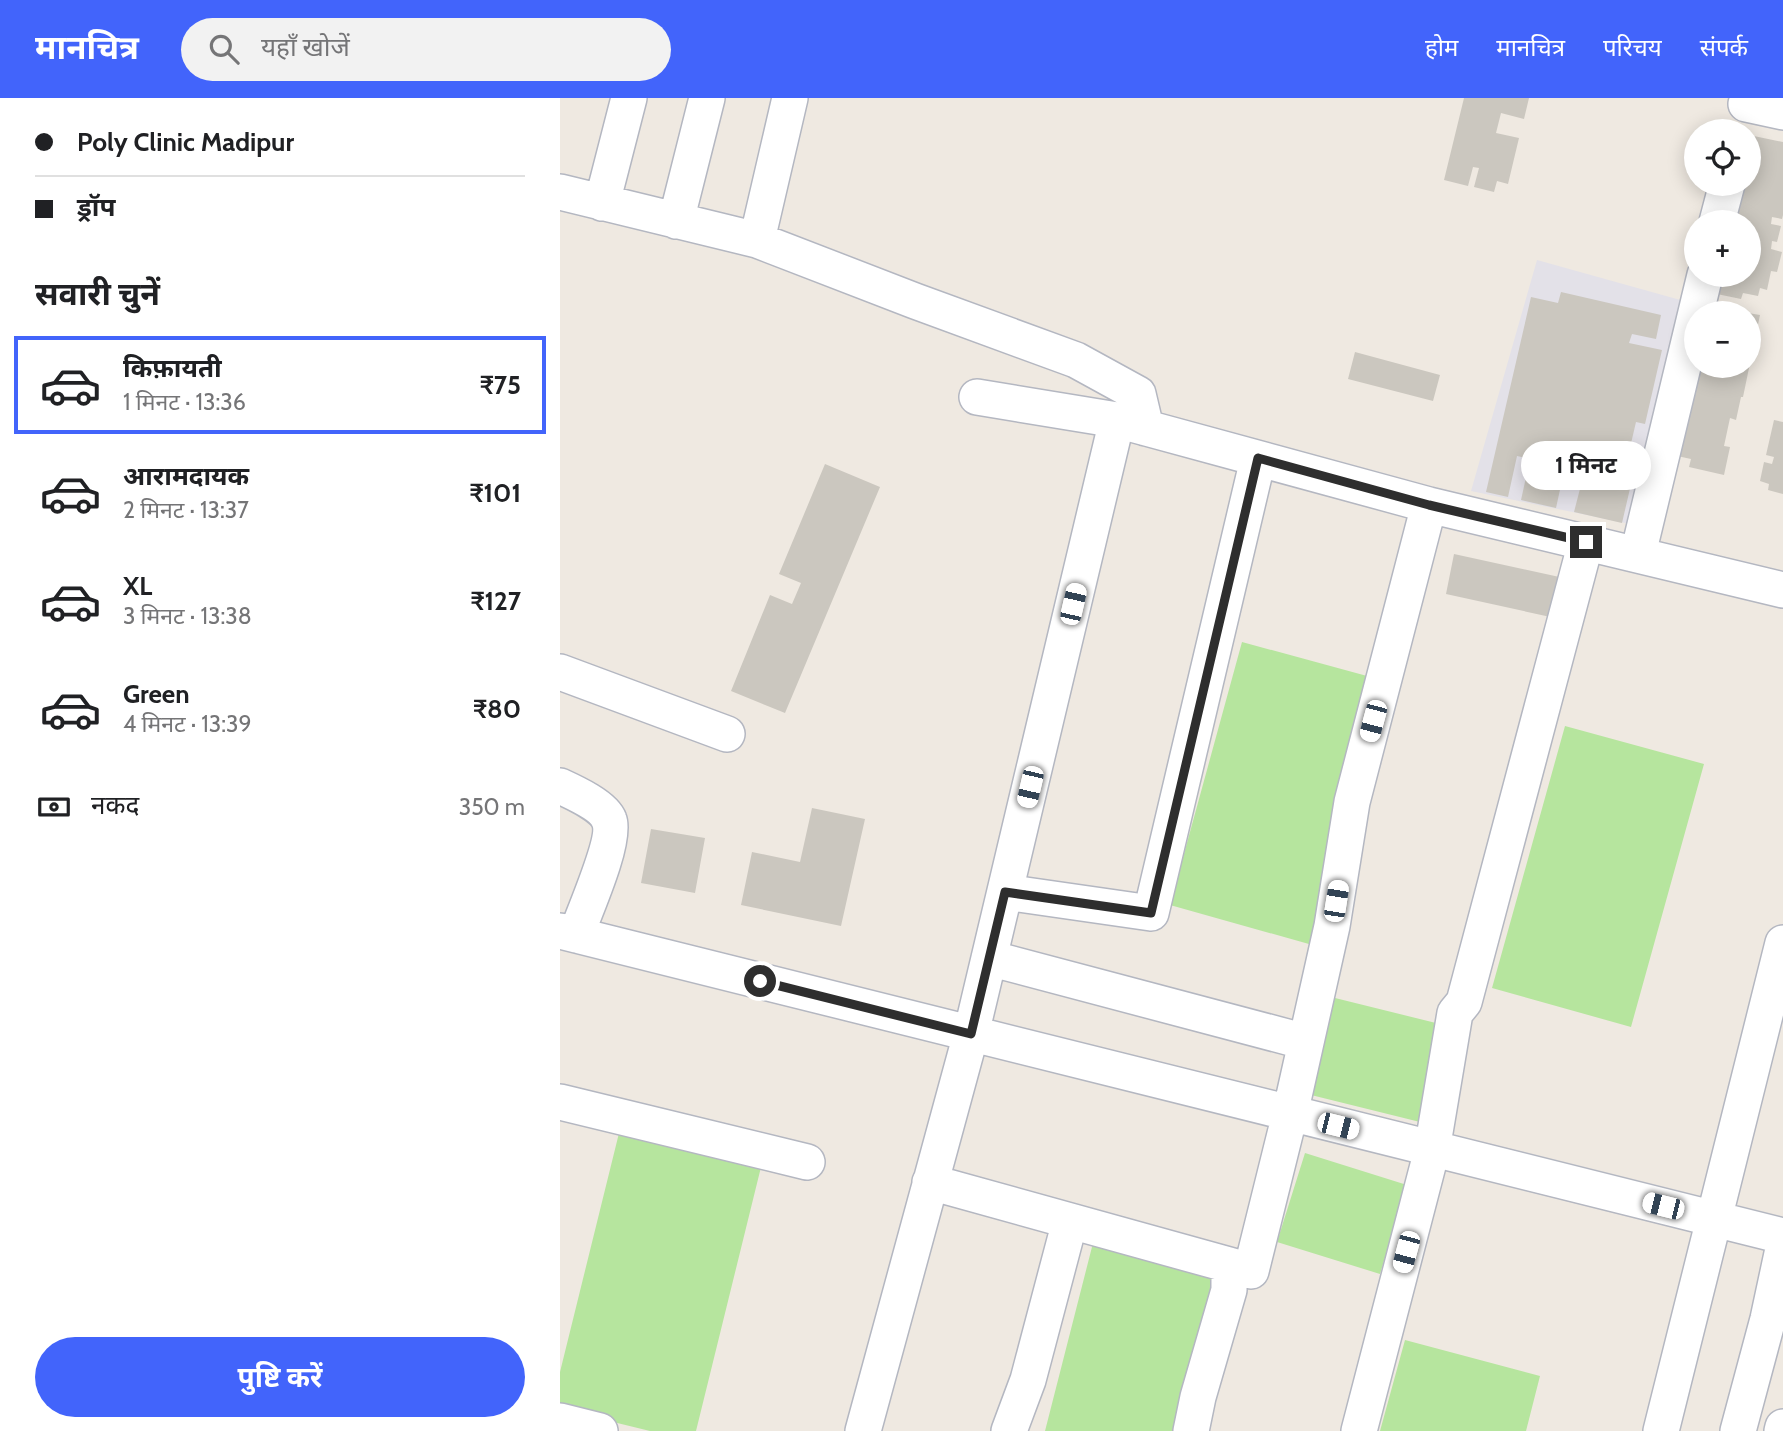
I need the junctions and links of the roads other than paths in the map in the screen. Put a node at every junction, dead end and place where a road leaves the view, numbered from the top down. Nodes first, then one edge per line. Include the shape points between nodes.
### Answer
1 (629, 98) edge
2 (707, 98) edge
3 (790, 98) edge
4 (1744, 111) edge
5 (1783, 112) edge
6 (560, 192) edge
7 (602, 203) junction
8 (676, 221) junction
9 (757, 240) junction
10 (1702, 287) edge
11 (977, 397) dead end
12 (1132, 424) junction
13 (1258, 458) junction
14 (1429, 505) junction
15 (1586, 542) junction
16 (1638, 554) junction
17 (1783, 590) edge
18 (560, 673) edge
19 (727, 734) dead end
20 (560, 786) edge
21 (1005, 892) junction
22 (568, 933) edge
23 (1783, 943) edge
24 (989, 958) junction
25 (971, 1034) junction
26 (1306, 1042) junction
27 (560, 1102) edge
28 (1290, 1114) junction
29 (1432, 1150) junction
30 (807, 1162) dead end
31 (930, 1182) junction
32 (1715, 1219) junction
33 (1070, 1221) junction
34 (1783, 1236) edge
35 (1783, 1249) edge
36 (1229, 1265) junction
37 (560, 1421) edge
38 (600, 1431) edge
39 (863, 1431) edge
40 (1009, 1431) edge
41 (1191, 1431) edge
42 (1359, 1431) edge
43 (1661, 1431) edge
44 (1738, 1431) edge

1 - 7 street
2 - 8 street
3 - 9 street
4 - 5 street
6 - 7 street
7 - 8 street
8 - 9 street
9 - 12 street via 1076,360 1138,394
10 - 16 street
11 - 12 street
12 - 13 street
12 - 21 street
13 - 14 street
13 - 21 street via 1151,913
14 - 15 street
14 - 26 street via 1352,802 1332,926
15 - 16 street
15 - 29 street via 1464,1002 1455,1013
16 - 17 street
18 - 19 street
20 - 22 street via 603,810 611,833
21 - 24 street
22 - 25 street
23 - 32 street
24 - 25 street
24 - 26 street
25 - 28 street
25 - 31 street
26 - 28 street
27 - 30 street
28 - 29 street
28 - 36 street via 1251,1271
29 - 32 street
29 - 42 street
31 - 33 street
31 - 39 street
32 - 34 street
32 - 43 street
33 - 36 street
33 - 40 street via 1028,1380
35 - 44 street
36 - 41 street via 1229,1290
37 - 38 street

